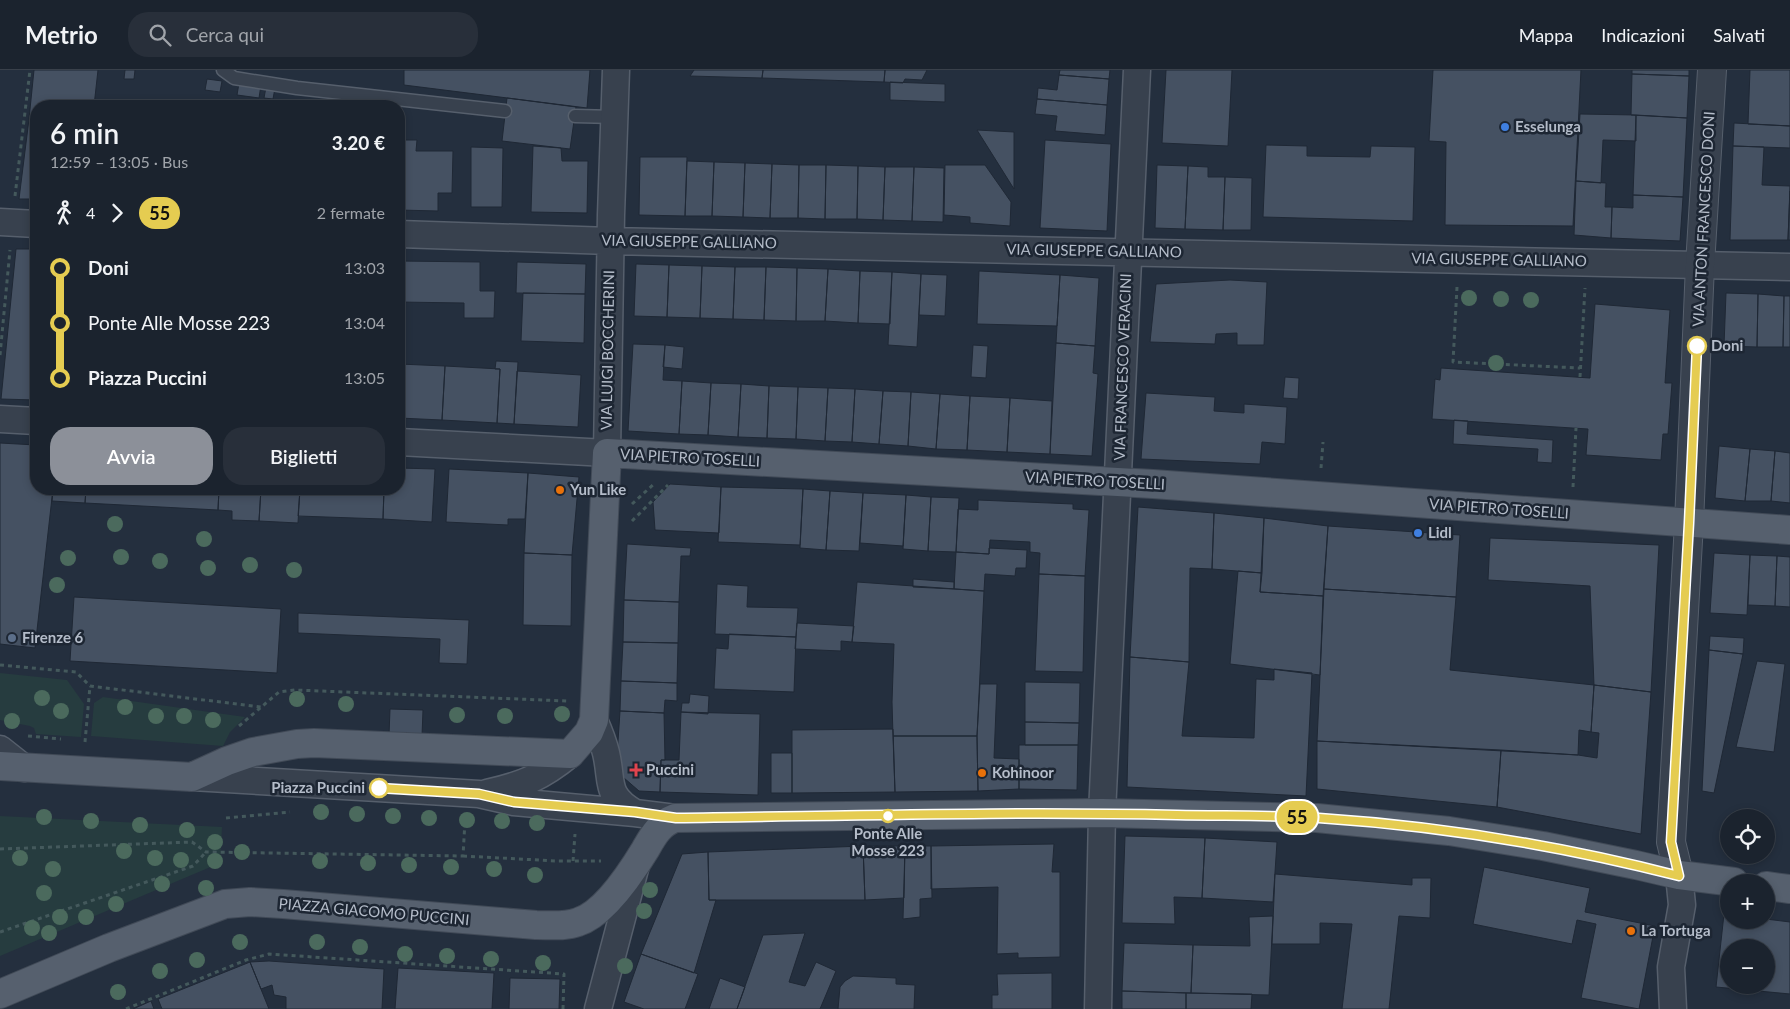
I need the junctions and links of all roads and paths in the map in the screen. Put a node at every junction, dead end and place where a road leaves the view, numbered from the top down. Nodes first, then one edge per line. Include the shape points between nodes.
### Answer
1 (30, 70) edge
2 (223, 70) edge
3 (616, 70) edge
4 (1137, 70) edge
5 (1712, 70) edge
6 (402, 100) edge
7 (405, 100) edge
8 (505, 112) dead end
9 (575, 116) dead end
10 (615, 117) junction
11 (7, 212) edge
12 (30, 222) edge
13 (405, 234) edge
14 (610, 241) junction
15 (1128, 252) junction
16 (10, 254) dead end
17 (1700, 265) junction
18 (1790, 267) edge
19 (1457, 282) dead end
20 (1586, 285) dead end
21 (0, 355) edge
22 (1580, 368) junction
23 (1580, 377) dead end
24 (0, 419) edge
25 (30, 421) edge
26 (1576, 428) dead end
27 (405, 442) edge
28 (1323, 442) dead end
29 (607, 454) junction
30 (1321, 471) dead end
31 (1117, 482) junction
32 (1572, 490) dead end
33 (1689, 523) junction
34 (1790, 530) edge
35 (0, 665) edge
36 (90, 686) junction
37 (261, 707) dead end
38 (594, 720) junction
39 (85, 742) dead end
40 (0, 749) edge
41 (570, 754) junction
42 (12, 767) edge
43 (192, 777) junction
44 (472, 805) junction
45 (635, 812) junction
46 (1102, 813) junction
47 (676, 818) junction
48 (576, 826) dead end
49 (0, 849) edge
50 (206, 852) junction
51 (463, 856) junction
52 (572, 861) junction
53 (601, 861) dead end
54 (636, 863) junction
55 (1679, 876) junction
56 (1720, 880) edge
57 (1775, 887) edge
58 (1790, 889) edge
59 (0, 932) edge
60 (0, 994) edge
61 (126, 1009) edge
62 (563, 1009) edge
63 (598, 1009) edge
64 (1098, 1009) edge
65 (1673, 1009) edge

1 - 11 path
2 - 6 lane via 234,78
3 - 10 street, VIA LUIGI BOCCHERINI
4 - 15 street, VIA FRANCESCO VERACINI
5 - 17 street, VIA ANTON FRANCESCO DONI
7 - 8 lane
9 - 10 lane
10 - 14 street, VIA LUIGI BOCCHERINI
11 - 12 street
13 - 14 street, VIA GIUSEPPE GALLIANO
14 - 15 street, VIA GIUSEPPE GALLIANO
14 - 29 street, VIA LUIGI BOCCHERINI
15 - 17 street, VIA GIUSEPPE GALLIANO
15 - 31 street, VIA FRANCESCO VERACINI
16 - 21 path
17 - 18 street, VIA GIUSEPPE GALLIANO
17 - 33 street, VIA ANTON FRANCESCO DONI
19 - 22 path via 1453,362
20 - 22 path
22 - 23 path
24 - 25 street
26 - 32 path
27 - 29 street, VIA PIETRO TOSELLI
28 - 30 path
29 - 31 main road, VIA PIETRO TOSELLI
29 - 38 main road, VIA LUIGI BOCCHERINI
31 - 33 main road, VIA PIETRO TOSELLI
31 - 46 street, VIA FRANCESCO VERACINI
33 - 34 main road, VIA PIETRO TOSELLI
33 - 55 street, VIA ANTON FRANCESCO DONI via 1671,842
35 - 36 path via 76,672
36 - 37 path
36 - 39 path
38 - 41 main road via 590,732
38 - 45 street via 606,754 614,795
40 - 42 street
41 - 43 main road via 297,744 235,758
41 - 44 street via 533,780 504,789
42 - 43 main road
43 - 44 street
44 - 45 street via 514,802
44 - 51 path
45 - 47 street
46 - 47 main road
46 - 55 main road via 1317,818 1382,823 1543,846
46 - 64 street, VIA FRANCESCO VERACINI
47 - 54 main road, PIAZZA GIACOMO PUCCINI via 661,826
48 - 52 path
49 - 50 path via 192,842
50 - 51 path
50 - 59 path via 193,866
51 - 52 path
52 - 53 path
54 - 60 main road, PIAZZA GIACOMO PUCCINI via 602,907 577,923 536,925 283,904 225,904
54 - 63 street
55 - 56 main road
55 - 65 street via 1682,905 1671,967
57 - 58 main road
61 - 62 path via 246,960 269,954 564,974

